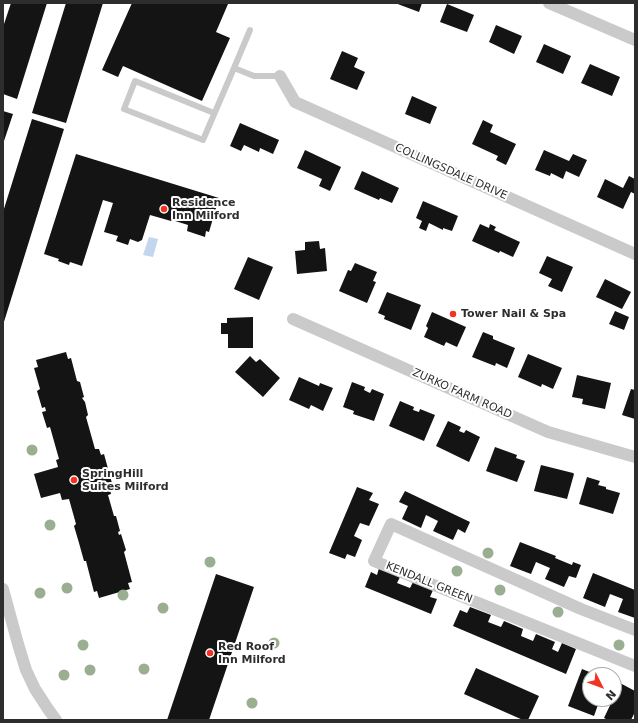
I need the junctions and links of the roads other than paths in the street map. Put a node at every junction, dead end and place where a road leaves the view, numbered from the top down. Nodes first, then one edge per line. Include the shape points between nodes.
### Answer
1 (549, 3) edge
2 (250, 30) dead end
3 (635, 40) edge
4 (234, 68) junction
5 (280, 76) joint
6 (214, 113) junction
7 (635, 254) edge
8 (293, 319) dead end
9 (635, 457) edge
10 (3, 589) edge
11 (635, 630) edge
12 (635, 666) edge
13 (56, 720) edge

1 - 3 street
2 - 4 lane
4 - 5 lane via 254,76
4 - 6 lane
5 - 7 street, COLLINGSDALE DRIVE via 295,102
6 - 6 lane via 203,140 124,109 135,81
8 - 9 street, ZURKO FARM ROAD via 548,432
10 - 13 street via 26,670
11 - 12 street, KENDALL GREEN via 581,609 391,524 374,561

